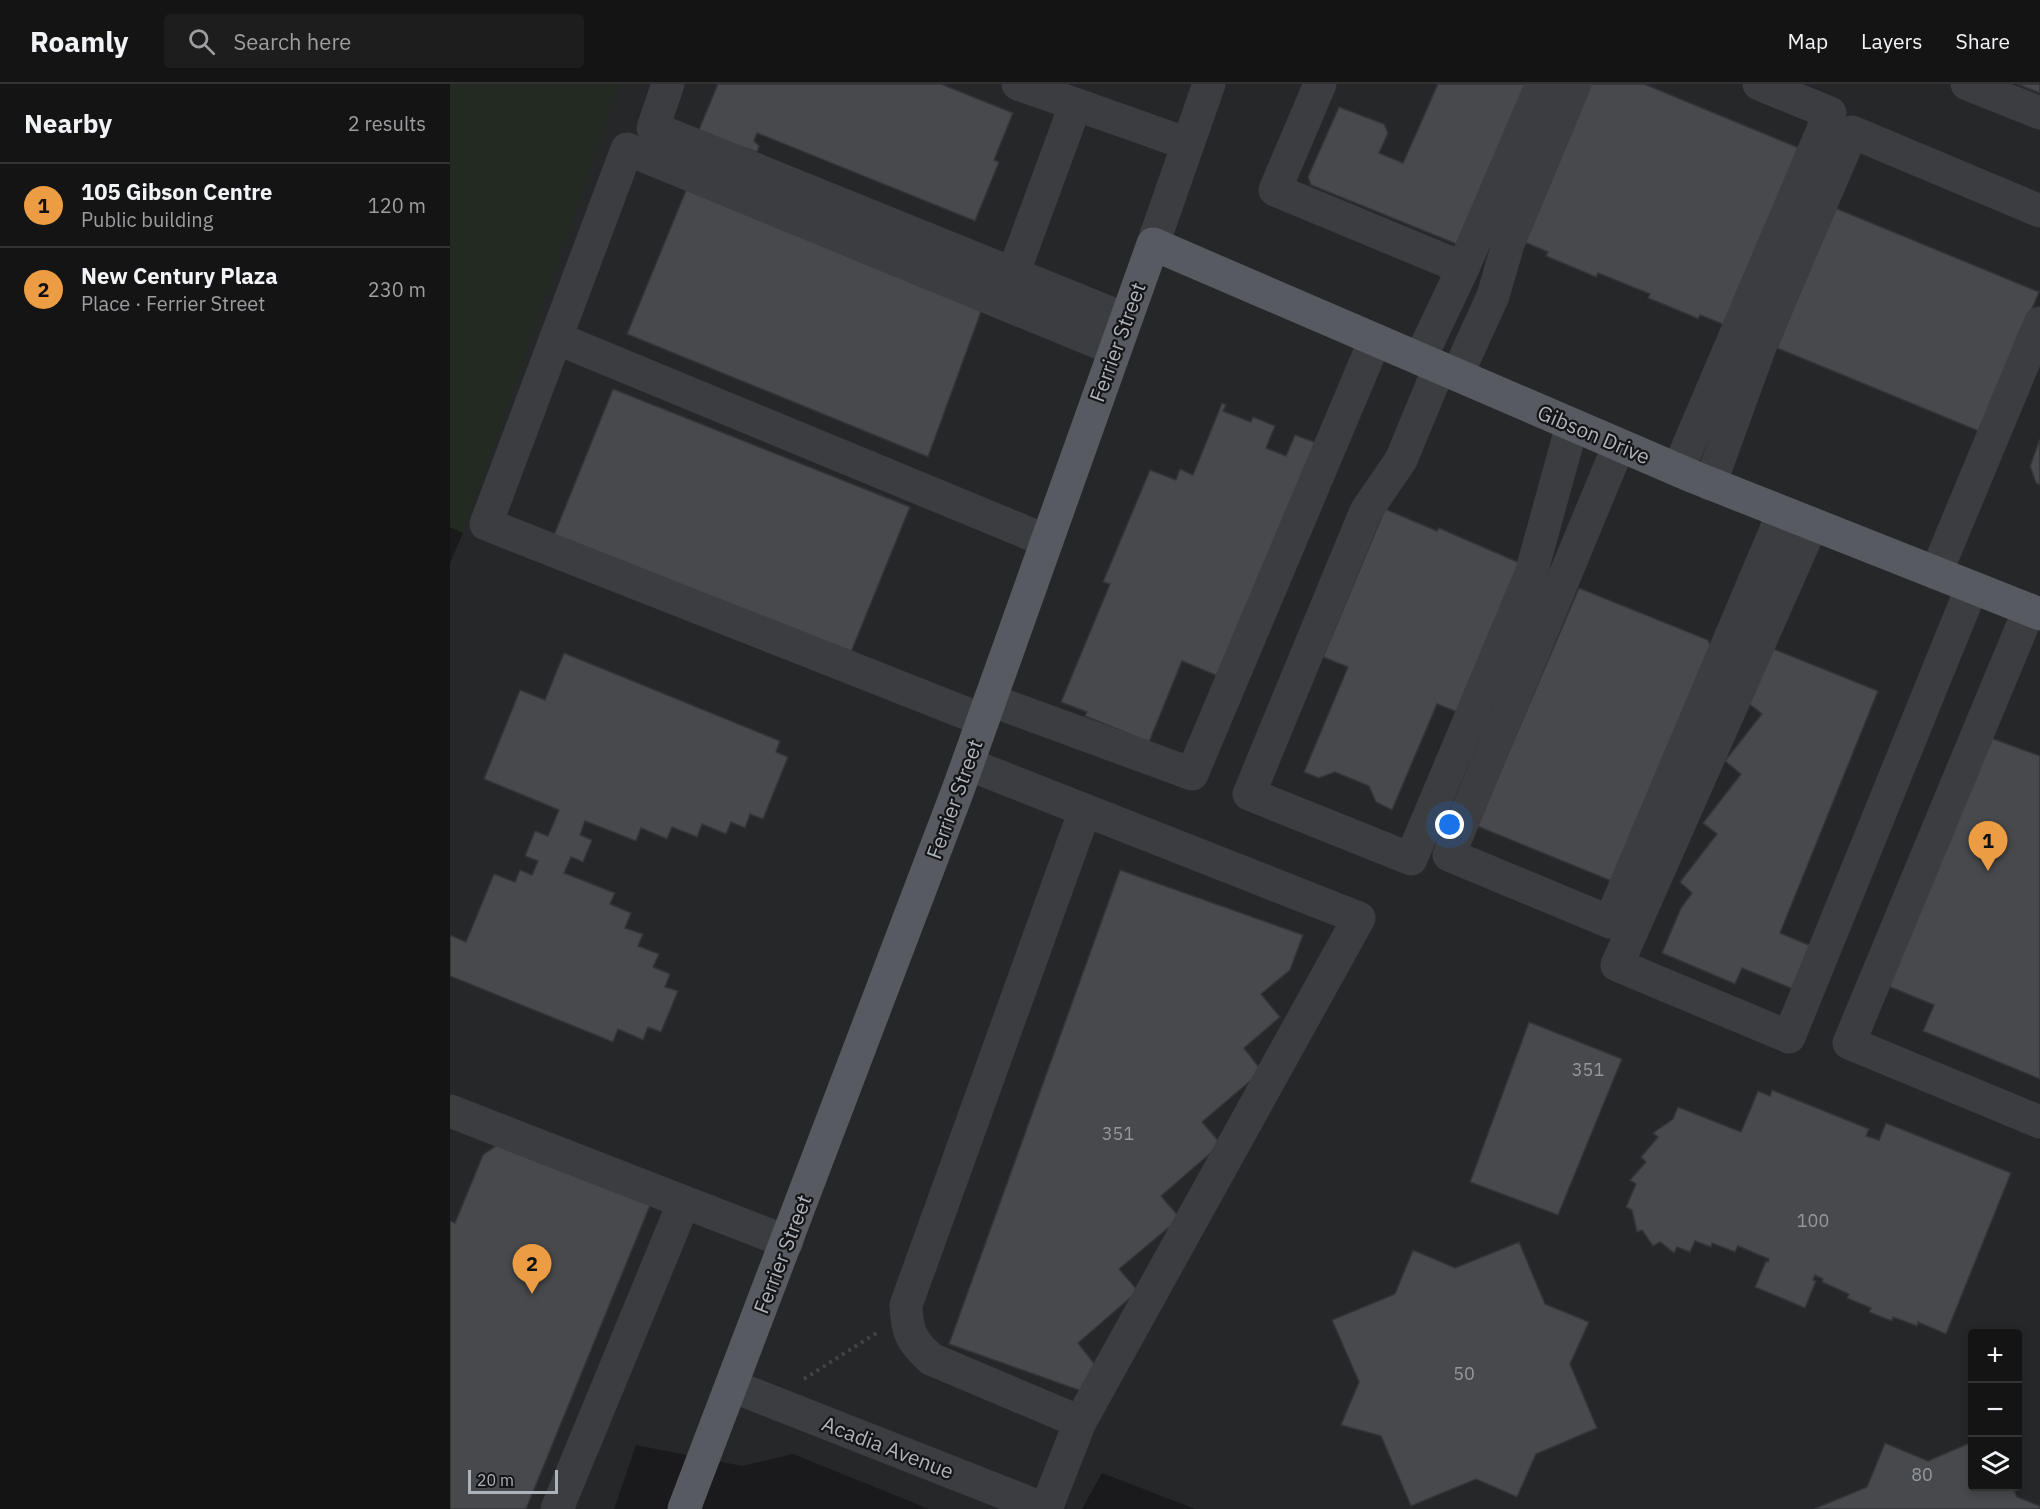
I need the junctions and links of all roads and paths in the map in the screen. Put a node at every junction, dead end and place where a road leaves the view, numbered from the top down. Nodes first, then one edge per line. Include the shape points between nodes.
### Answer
1 (668, 84) edge
2 (1018, 84) edge
3 (1209, 84) edge
4 (1320, 84) edge
5 (1542, 84) edge
6 (1575, 84) edge
7 (1759, 84) edge
8 (1967, 84) edge
9 (1075, 106) junction
10 (2040, 113) edge
11 (1188, 144) junction
12 (2040, 211) edge
13 (1153, 244) junction
14 (1463, 268) junction
15 (1013, 274) junction
16 (1125, 319) junction
17 (2040, 323) edge
18 (556, 338) junction
19 (1375, 340) junction
20 (1114, 349) junction
21 (1439, 368) junction
22 (1572, 425) junction
23 (1619, 445) junction
24 (1678, 470) junction
25 (1710, 484) junction
26 (1798, 518) junction
27 (1047, 540) junction
28 (1936, 573) junction
29 (1972, 587) junction
30 (2035, 612) edge
31 (987, 710) junction
32 (968, 764) junction
33 (1085, 810) junction
34 (450, 1111) edge
35 (2040, 1122) edge
36 (684, 1202) junction
37 (787, 1242) junction
38 (906, 1314) junction
39 (732, 1386) junction
40 (770, 1401) junction
41 (1080, 1422) junction
42 (557, 1509) edge
43 (684, 1509) edge
44 (1045, 1509) edge

1 - 15 street via 653,128
2 - 9 street
3 - 11 street, Ferrier Street
4 - 14 street via 1275,190
5 - 14 street
6 - 21 street via 1508,244 1493,296
7 - 24 street via 1830,113
8 - 10 street
9 - 11 street
9 - 15 street
11 - 13 street, Ferrier Street
12 - 25 street via 1852,132 1761,344
13 - 16 main road, Ferrier Street
13 - 19 main road, Gibson Drive
14 - 21 street
15 - 16 street
16 - 20 main road, Ferrier Street
17 - 28 street
18 - 20 street via 627,149
18 - 27 street
18 - 31 street via 486,524
19 - 21 main road, Gibson Drive
19 - 31 street via 1192,774
20 - 27 main road, Ferrier Street
21 - 22 main road, Gibson Drive
21 - 22 street via 1401,460 1366,511 1249,794 1411,859 1531,574
22 - 23 main road, Gibson Drive
23 - 24 main road, Gibson Drive
23 - 26 street via 1449,855 1610,922
24 - 25 main road, Gibson Drive
25 - 26 main road, Gibson Drive
26 - 28 main road, Gibson Drive
26 - 29 street via 1617,965 1789,1037
27 - 31 main road, Ferrier Street
28 - 29 main road, Gibson Drive
29 - 30 main road, Gibson Drive
30 - 35 street via 1848,1043
31 - 32 main road, Ferrier Street
32 - 33 street
32 - 37 main road, Ferrier Street
33 - 38 street via 906,1305
33 - 41 street via 1359,918
34 - 36 street
36 - 37 street
36 - 42 street
37 - 39 main road, Ferrier Street
38 - 40 path
38 - 41 street via 914,1344 931,1359
39 - 40 street, Acadia Avenue
39 - 43 main road, Ferrier Street
40 - 44 street, Acadia Avenue
41 - 44 street

